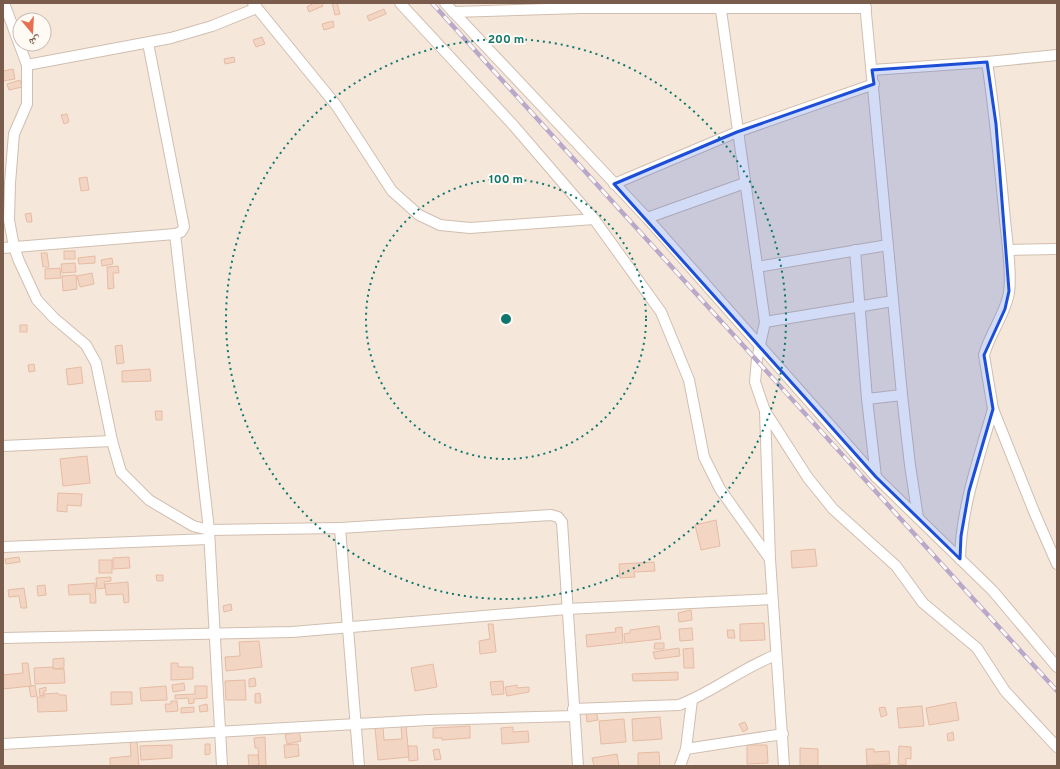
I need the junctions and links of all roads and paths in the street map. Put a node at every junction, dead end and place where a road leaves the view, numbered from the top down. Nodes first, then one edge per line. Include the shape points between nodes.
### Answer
1 (4, 3) edge
2 (400, 3) edge
3 (445, 3) edge
4 (254, 5) edge
5 (720, 5) edge
6 (865, 6) edge
7 (453, 12) junction
8 (148, 43) junction
9 (1057, 55) edge
10 (987, 62) junction
11 (26, 65) junction
12 (872, 70) junction
13 (874, 84) junction
14 (737, 132) junction
15 (745, 183) junction
16 (614, 184) junction
17 (646, 218) junction
18 (594, 219) junction
19 (175, 234) junction
20 (888, 245) junction
21 (14, 247) junction
22 (3, 248) edge
23 (1057, 249) edge
24 (855, 250) junction
25 (1008, 250) junction
26 (757, 267) junction
27 (893, 300) junction
28 (860, 305) junction
29 (765, 322) junction
30 (760, 346) junction
31 (902, 395) junction
32 (867, 399) junction
33 (993, 409) junction
34 (765, 411) junction
35 (112, 441) junction
36 (3, 446) edge
37 (876, 477) junction
38 (918, 518) junction
39 (340, 528) junction
40 (209, 534) junction
41 (3, 547) edge
42 (770, 559) junction
43 (960, 559) junction
44 (1057, 564) edge
45 (772, 599) junction
46 (567, 609) junction
47 (348, 626) junction
48 (215, 632) junction
49 (3, 638) edge
50 (776, 655) junction
51 (1057, 667) edge
52 (692, 700) junction
53 (574, 712) junction
54 (356, 724) junction
55 (220, 733) junction
56 (783, 734) junction
57 (3, 744) edge
58 (1057, 746) edge
59 (686, 749) junction
60 (222, 766) edge
61 (359, 766) edge
62 (578, 766) edge
63 (680, 766) edge
64 (784, 766) edge

1 - 11 street
2 - 18 street via 514,126
3 - 7 street
4 - 8 street via 212,26
4 - 18 street via 336,106 392,191 418,215 440,225 470,228
5 - 6 street
5 - 7 street
5 - 14 street
6 - 12 street
7 - 16 street
8 - 11 street
8 - 19 street via 184,227 181,232
9 - 10 street
10 - 12 street
10 - 25 street via 996,124
11 - 21 street via 27,104 14,134 10,183 9,220
12 - 13 street
13 - 14 street
13 - 20 street
14 - 15 street
14 - 16 street
15 - 17 street
15 - 26 street
16 - 17 street
17 - 30 street
18 - 42 street via 661,312 690,380 704,457 720,489
19 - 21 street
19 - 40 street
20 - 24 street
20 - 27 street
21 - 22 street
21 - 35 street via 37,300 86,345 96,362
23 - 25 street
24 - 26 street
24 - 28 street
25 - 33 street via 1009,292 1005,309 984,355
26 - 29 street
27 - 28 street
27 - 31 street
28 - 29 street
28 - 32 street
29 - 30 street
30 - 34 street via 755,382
30 - 37 street
31 - 32 street
31 - 38 street
32 - 37 street
33 - 43 street via 969,492 961,536
33 - 44 street
34 - 42 street
34 - 58 street via 808,478 833,509 896,566 923,603 977,648 1005,691
35 - 36 street
35 - 40 street via 121,472 149,500
37 - 38 street
38 - 43 street
39 - 40 street
39 - 46 street via 551,515 558,517 562,522
39 - 47 street
40 - 41 street
40 - 48 street
42 - 45 street
43 - 51 street via 993,591
45 - 46 street
45 - 50 street
46 - 47 street
46 - 53 street
47 - 48 street via 292,632
47 - 54 street
48 - 49 street
48 - 55 street
50 - 52 street
50 - 56 street
52 - 53 street via 679,705
52 - 59 street
53 - 54 street
53 - 62 street
54 - 55 street
54 - 61 street
55 - 57 street
55 - 60 street
56 - 59 street
56 - 64 street
59 - 63 street

